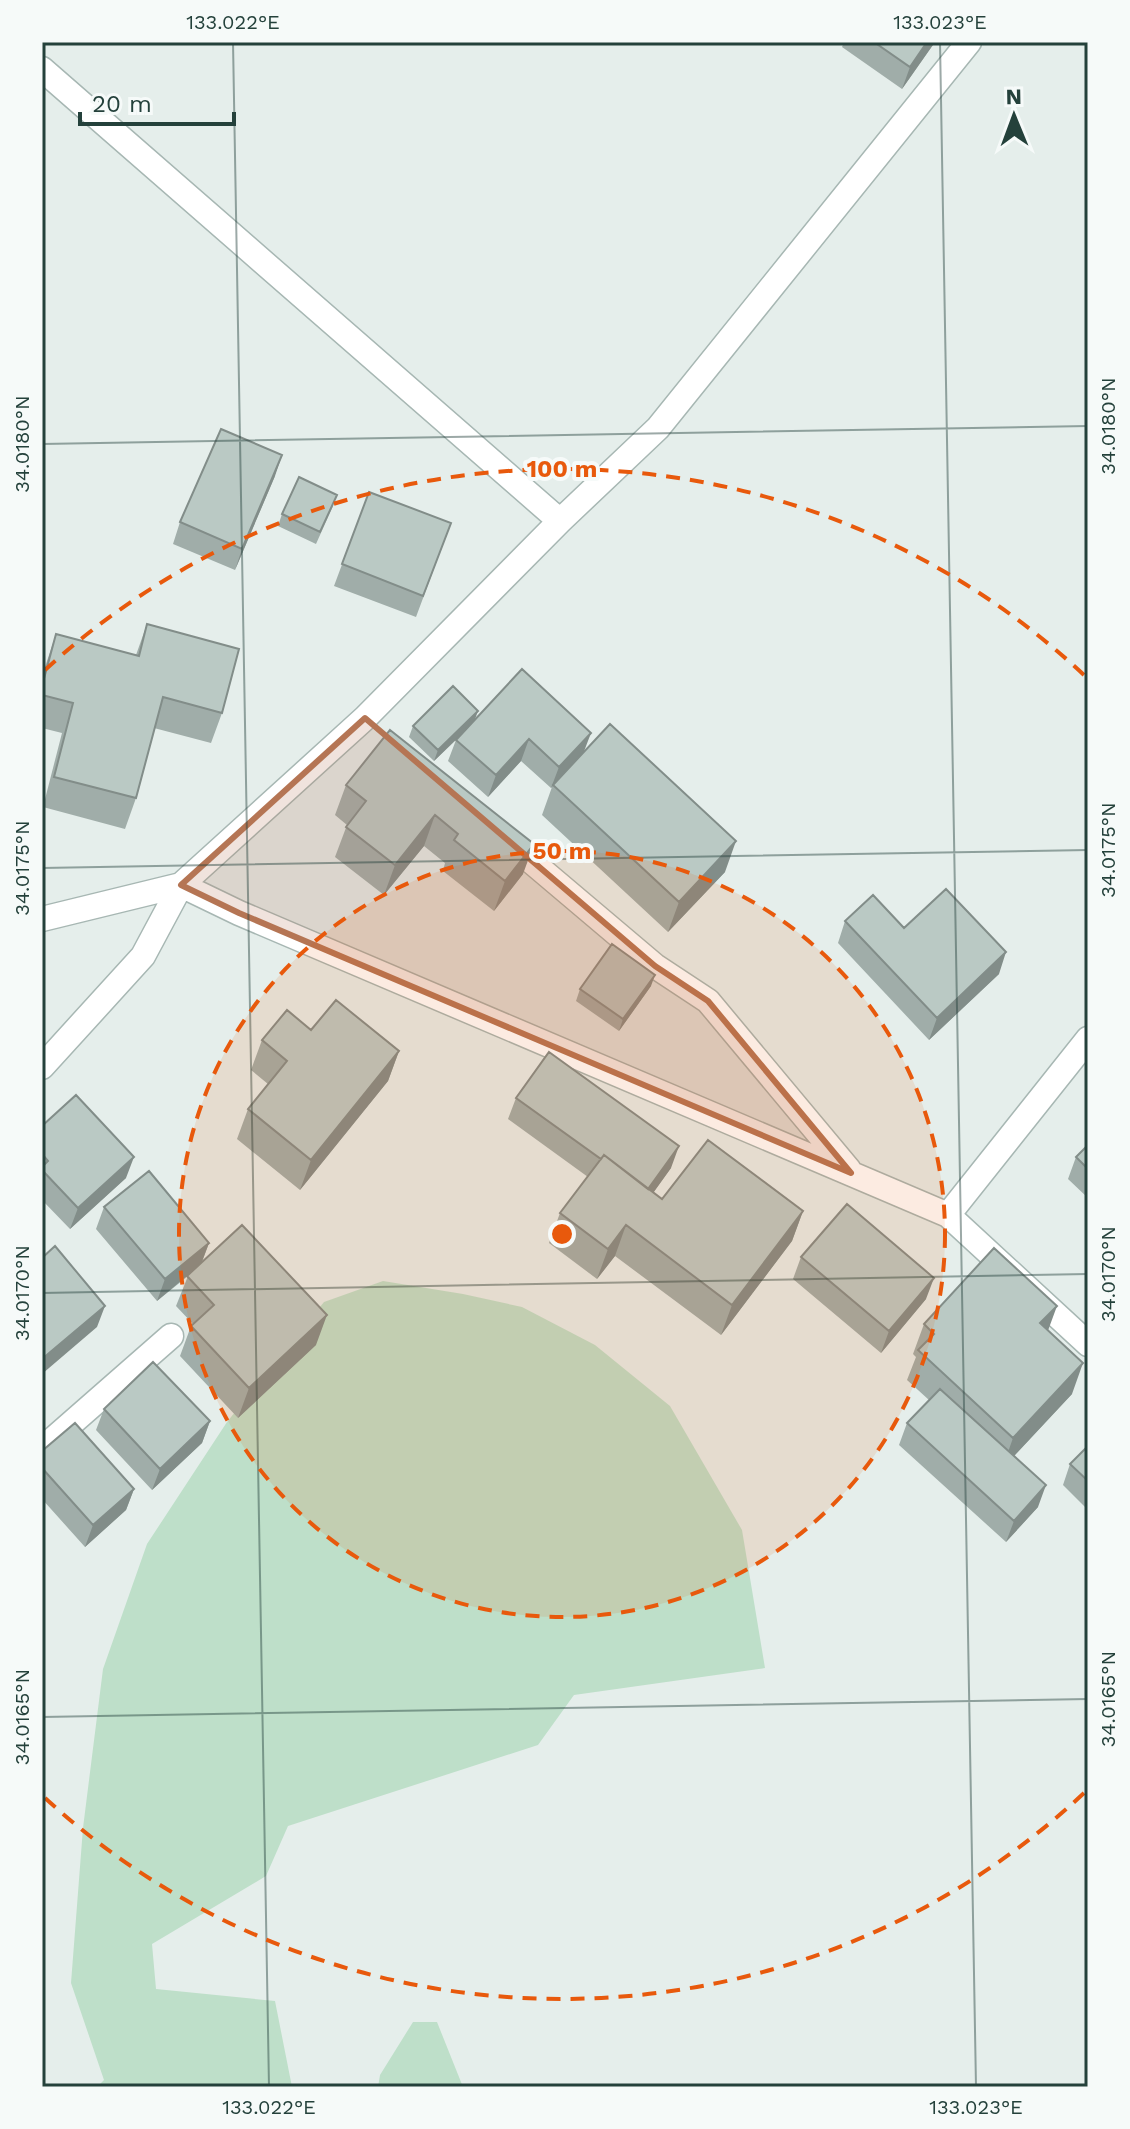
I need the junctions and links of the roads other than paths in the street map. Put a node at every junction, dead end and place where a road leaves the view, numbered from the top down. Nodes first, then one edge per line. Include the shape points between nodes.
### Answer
1 (969, 42) edge
2 (42, 69) edge
3 (560, 521) junction
4 (365, 718) junction
5 (388, 737) edge
6 (490, 827) edge
7 (181, 885) junction
8 (42, 919) edge
9 (1088, 1039) edge
10 (42, 1067) edge
11 (851, 1173) junction
12 (948, 1215) junction
13 (171, 1336) dead end
14 (1088, 1344) edge
15 (42, 1449) edge

1 - 3 street via 658,428
2 - 3 street
3 - 4 street
4 - 5 street
4 - 7 street
6 - 11 street via 655,966 708,1001
7 - 8 street
7 - 10 street via 143,956
7 - 11 street
9 - 12 street
11 - 12 street
12 - 14 street
13 - 15 street

